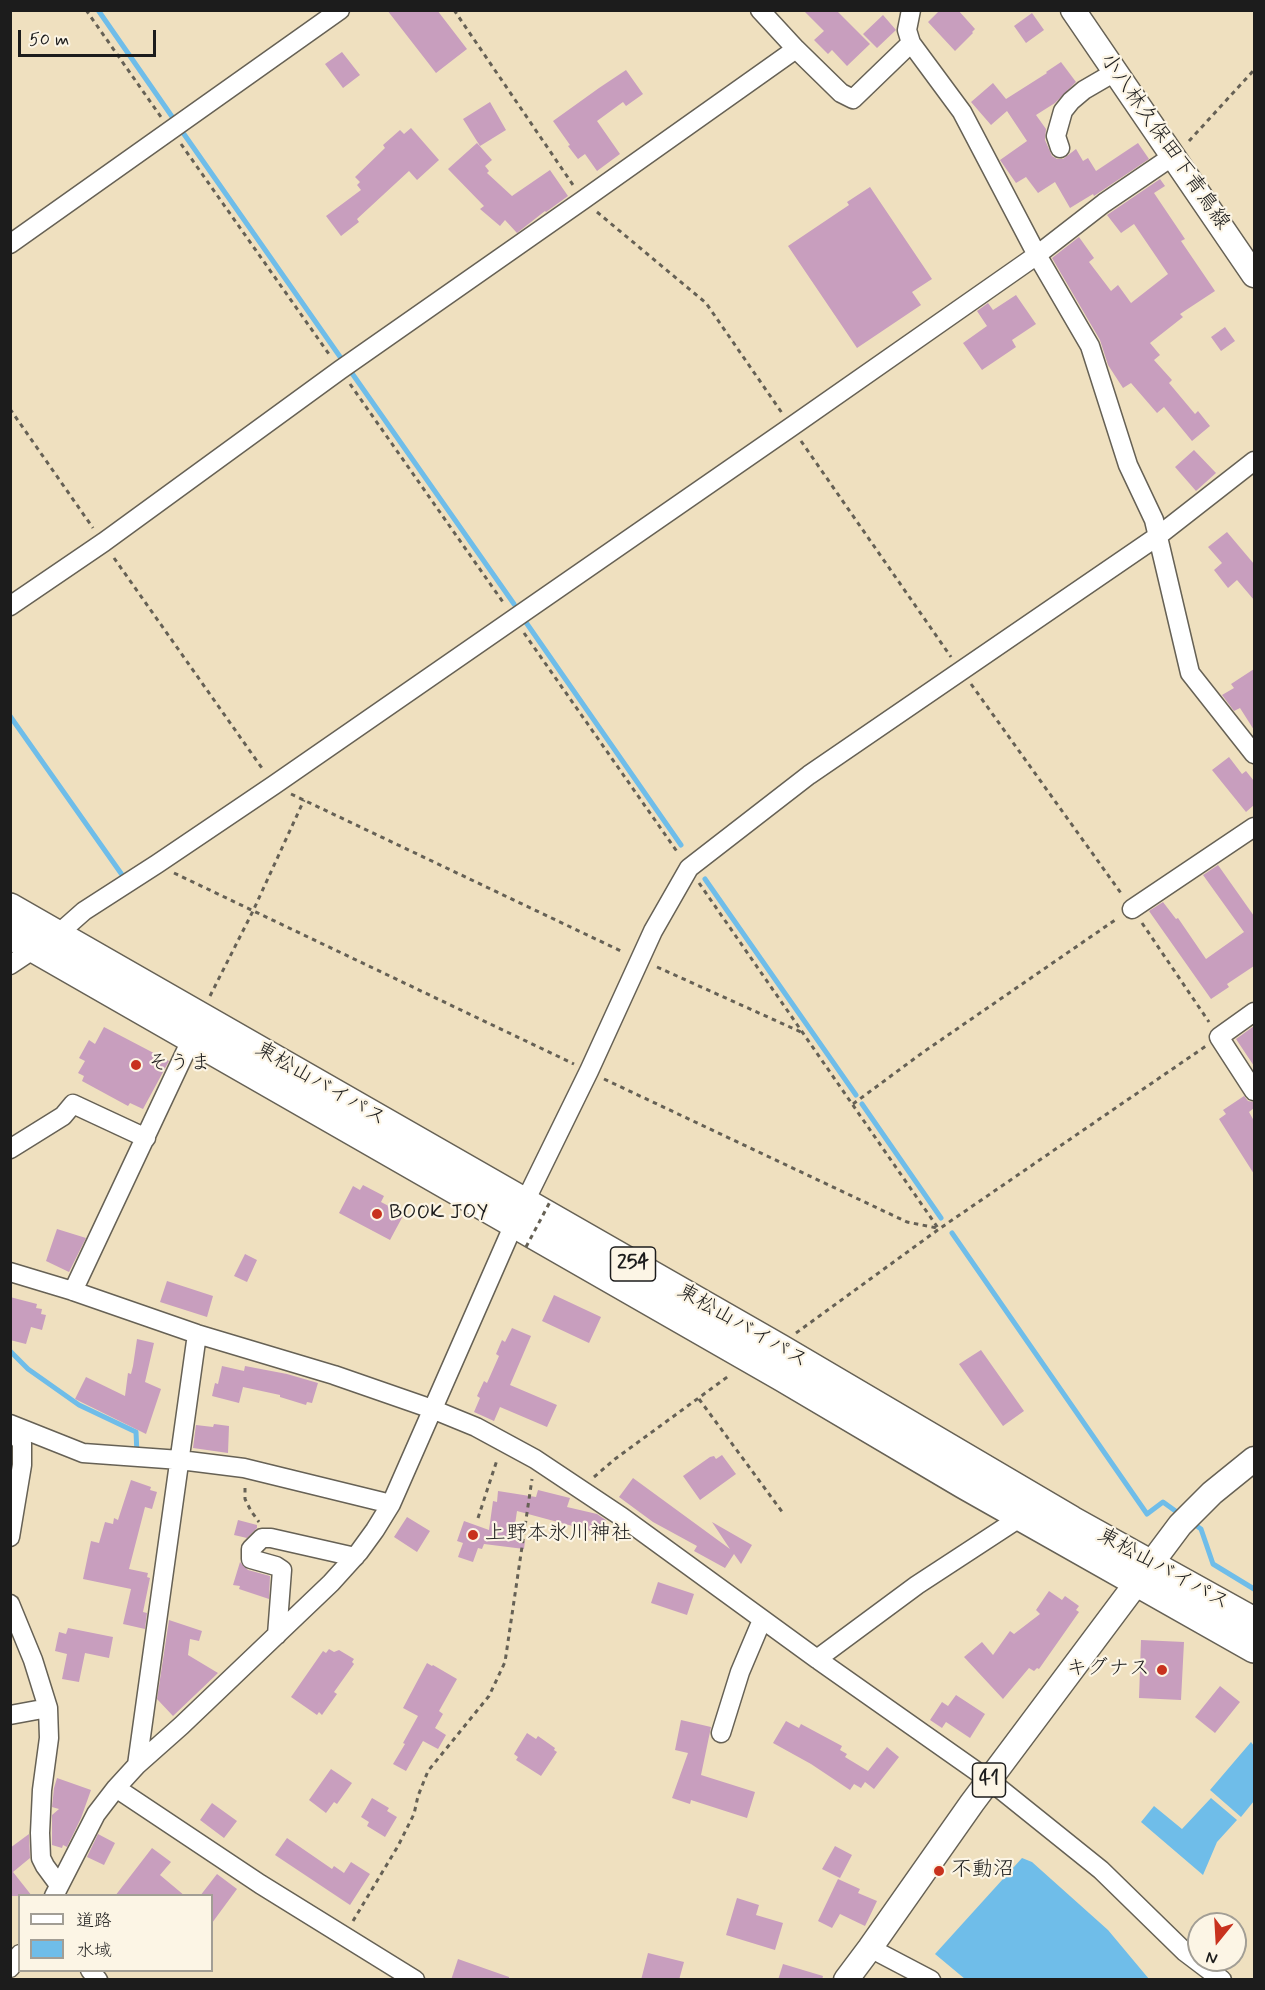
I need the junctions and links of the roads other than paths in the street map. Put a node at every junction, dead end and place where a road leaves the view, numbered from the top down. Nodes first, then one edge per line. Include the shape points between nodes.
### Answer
1 (340, 10) edge
2 (760, 10) edge
3 (911, 10) edge
4 (1073, 10) edge
5 (911, 42) junction
6 (796, 49) junction
7 (1115, 72) junction
8 (1060, 148) dead end
9 (1173, 156) junction
10 (10, 244) edge
11 (1036, 255) junction
12 (1254, 275) edge
13 (1254, 461) edge
14 (1158, 536) junction
15 (10, 606) edge
16 (1254, 754) edge
17 (1254, 827) edge
18 (10, 907) edge
19 (1132, 909) road end
20 (58, 934) junction
21 (10, 935) edge
22 (34, 949) junction
23 (10, 965) edge
24 (1254, 1012) edge
25 (196, 1027) junction
26 (1254, 1091) edge
27 (146, 1138) junction
28 (10, 1149) edge
29 (529, 1218) junction
30 (10, 1272) edge
31 (73, 1291) junction
32 (197, 1334) junction
33 (432, 1408) junction
34 (10, 1425) edge
35 (180, 1460) junction
36 (1254, 1460) edge
37 (391, 1504) junction
38 (1021, 1517) junction
39 (10, 1538) edge
40 (355, 1557) junction
41 (1144, 1572) junction
42 (10, 1604) edge
43 (762, 1620) junction
44 (1254, 1621) edge
45 (277, 1635) junction
46 (1254, 1649) edge
47 (817, 1659) junction
48 (48, 1708) junction
49 (10, 1715) edge
50 (721, 1732) dead end
51 (137, 1765) junction
52 (989, 1780) junction
53 (116, 1788) junction
54 (57, 1890) edge
55 (870, 1948) junction
56 (415, 1980) edge
57 (846, 1980) edge
58 (931, 1980) edge
59 (1222, 1980) edge

1 - 10 street
2 - 6 street
3 - 5 street via 907,30
4 - 7 main road, 小八林久保田下青鳥線
5 - 6 street via 853,99 841,93
5 - 11 street via 962,112
6 - 15 street
7 - 8 street via 1071,101 1056,136
7 - 9 main road, 小八林久保田下青鳥線
9 - 11 street
9 - 12 main road, 小八林久保田下青鳥線
11 - 14 street via 1090,346 1128,465
11 - 20 street via 274,785 84,910
13 - 14 street
14 - 16 street via 1190,673
14 - 29 street via 809,775 689,868 639,960
17 - 19 street
18 - 20 highway, 東松山バイパス / 254
20 - 25 highway, 東松山バイパス / 254
21 - 22 highway, 東松山バイパス / 254
22 - 23 street
22 - 25 highway, 東松山バイパス / 254
24 - 26 street via 1219,1037
25 - 27 street
25 - 29 highway, 東松山バイパス / 254
27 - 28 street via 74,1104 63,1116
27 - 31 street
29 - 33 street
29 - 38 highway, 東松山バイパス / 254 via 751,1359
29 - 41 highway, 東松山バイパス / 254 via 780,1348 1072,1520
30 - 31 street
31 - 32 street
32 - 33 street
32 - 35 street
33 - 37 street
33 - 43 street via 535,1459
34 - 35 street via 83,1453
34 - 39 street via 22,1443 22,1465
35 - 37 street via 244,1468
35 - 51 street
36 - 41 main road, 41 via 1180,1525
37 - 40 street
38 - 41 highway, 東松山バイパス / 254
38 - 47 street via 916,1585
40 - 45 street
40 - 45 street via 262,1538 251,1549 251,1559 282,1570
41 - 44 highway, 東松山バイパス / 254
41 - 46 highway, 東松山バイパス / 254
41 - 52 main road, 41
42 - 48 street
43 - 47 street
43 - 50 street
45 - 51 street
47 - 52 street
48 - 49 street
48 - 54 street via 41,1858
51 - 53 street
52 - 55 main road, 41
52 - 59 street via 1101,1870 1185,1952
53 - 54 street via 96,1815
53 - 56 street
55 - 57 main road, 41
55 - 58 street

